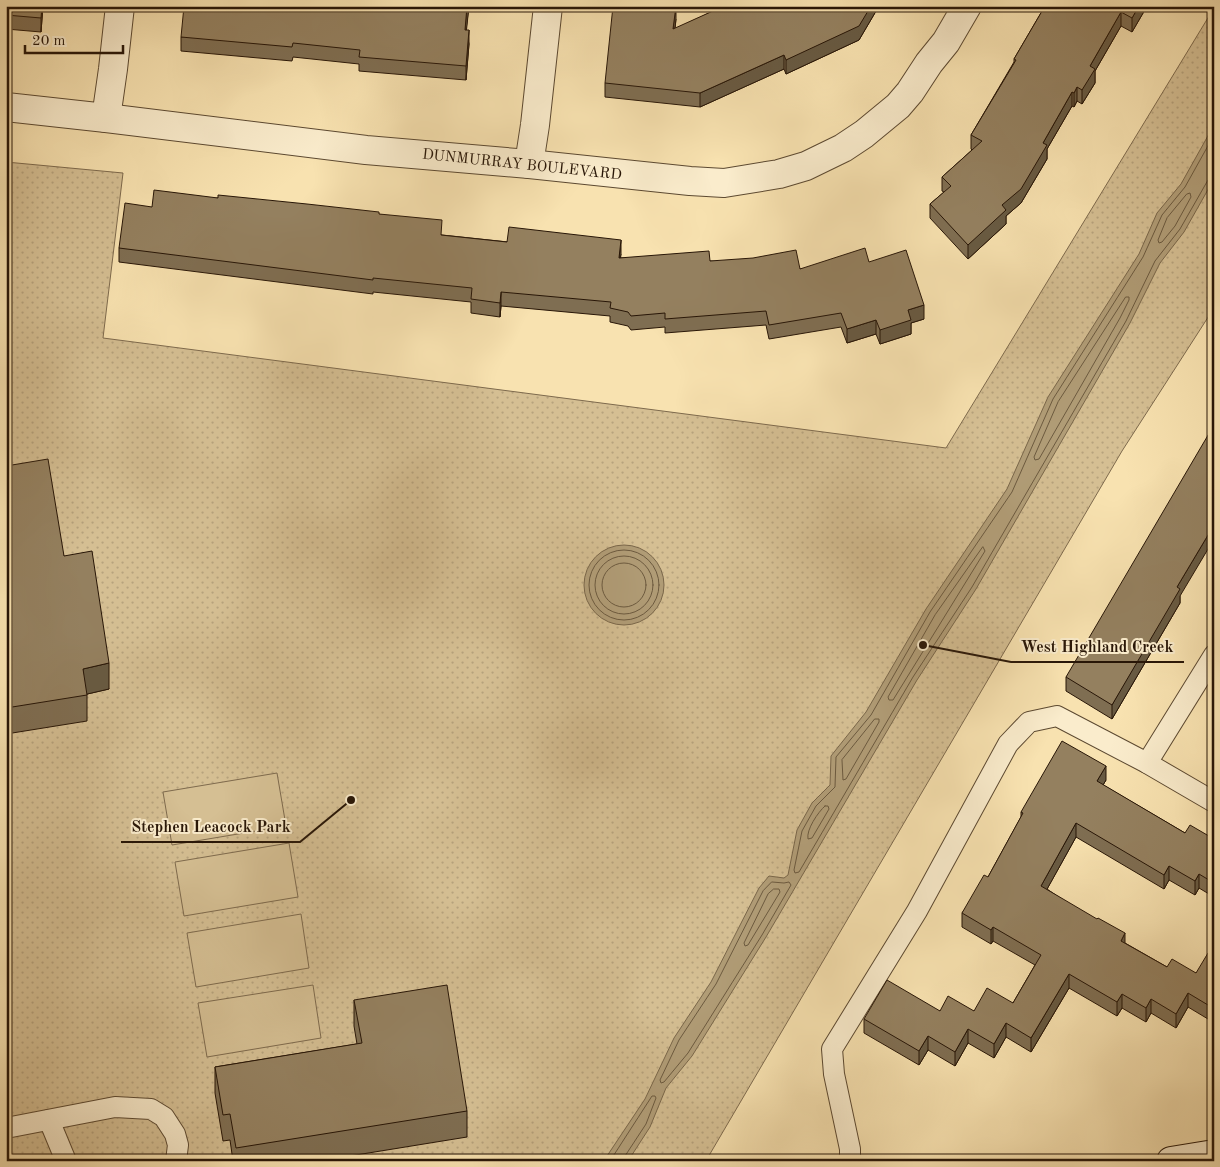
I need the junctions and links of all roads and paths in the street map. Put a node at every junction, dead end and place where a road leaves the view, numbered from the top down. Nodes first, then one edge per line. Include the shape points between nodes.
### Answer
1 (120, 6) edge
2 (548, 6) edge
3 (968, 6) edge
4 (6, 107) edge
5 (106, 118) junction
6 (529, 164) junction
7 (1214, 655) edge
8 (1148, 763) junction
9 (1214, 802) edge
10 (49, 1120) junction
11 (6, 1128) edge
12 (1214, 1154) edge
13 (66, 1161) edge
14 (176, 1161) edge
15 (850, 1161) edge
16 (1171, 1161) edge

1 - 5 street
2 - 6 street
3 - 6 street, DUNMURRAY BOULEVARD via 946,42 898,106 843,148 806,166 724,183
4 - 5 street, DUNMURRAY BOULEVARD
5 - 6 street, DUNMURRAY BOULEVARD via 366,150
7 - 8 lane
8 - 9 lane
8 - 15 lane via 1057,716 1029,722 1008,744 917,911 832,1049
10 - 11 lane
10 - 13 lane
10 - 14 lane via 115,1107 151,1108 164,1118 175,1134 178,1145
12 - 16 street

